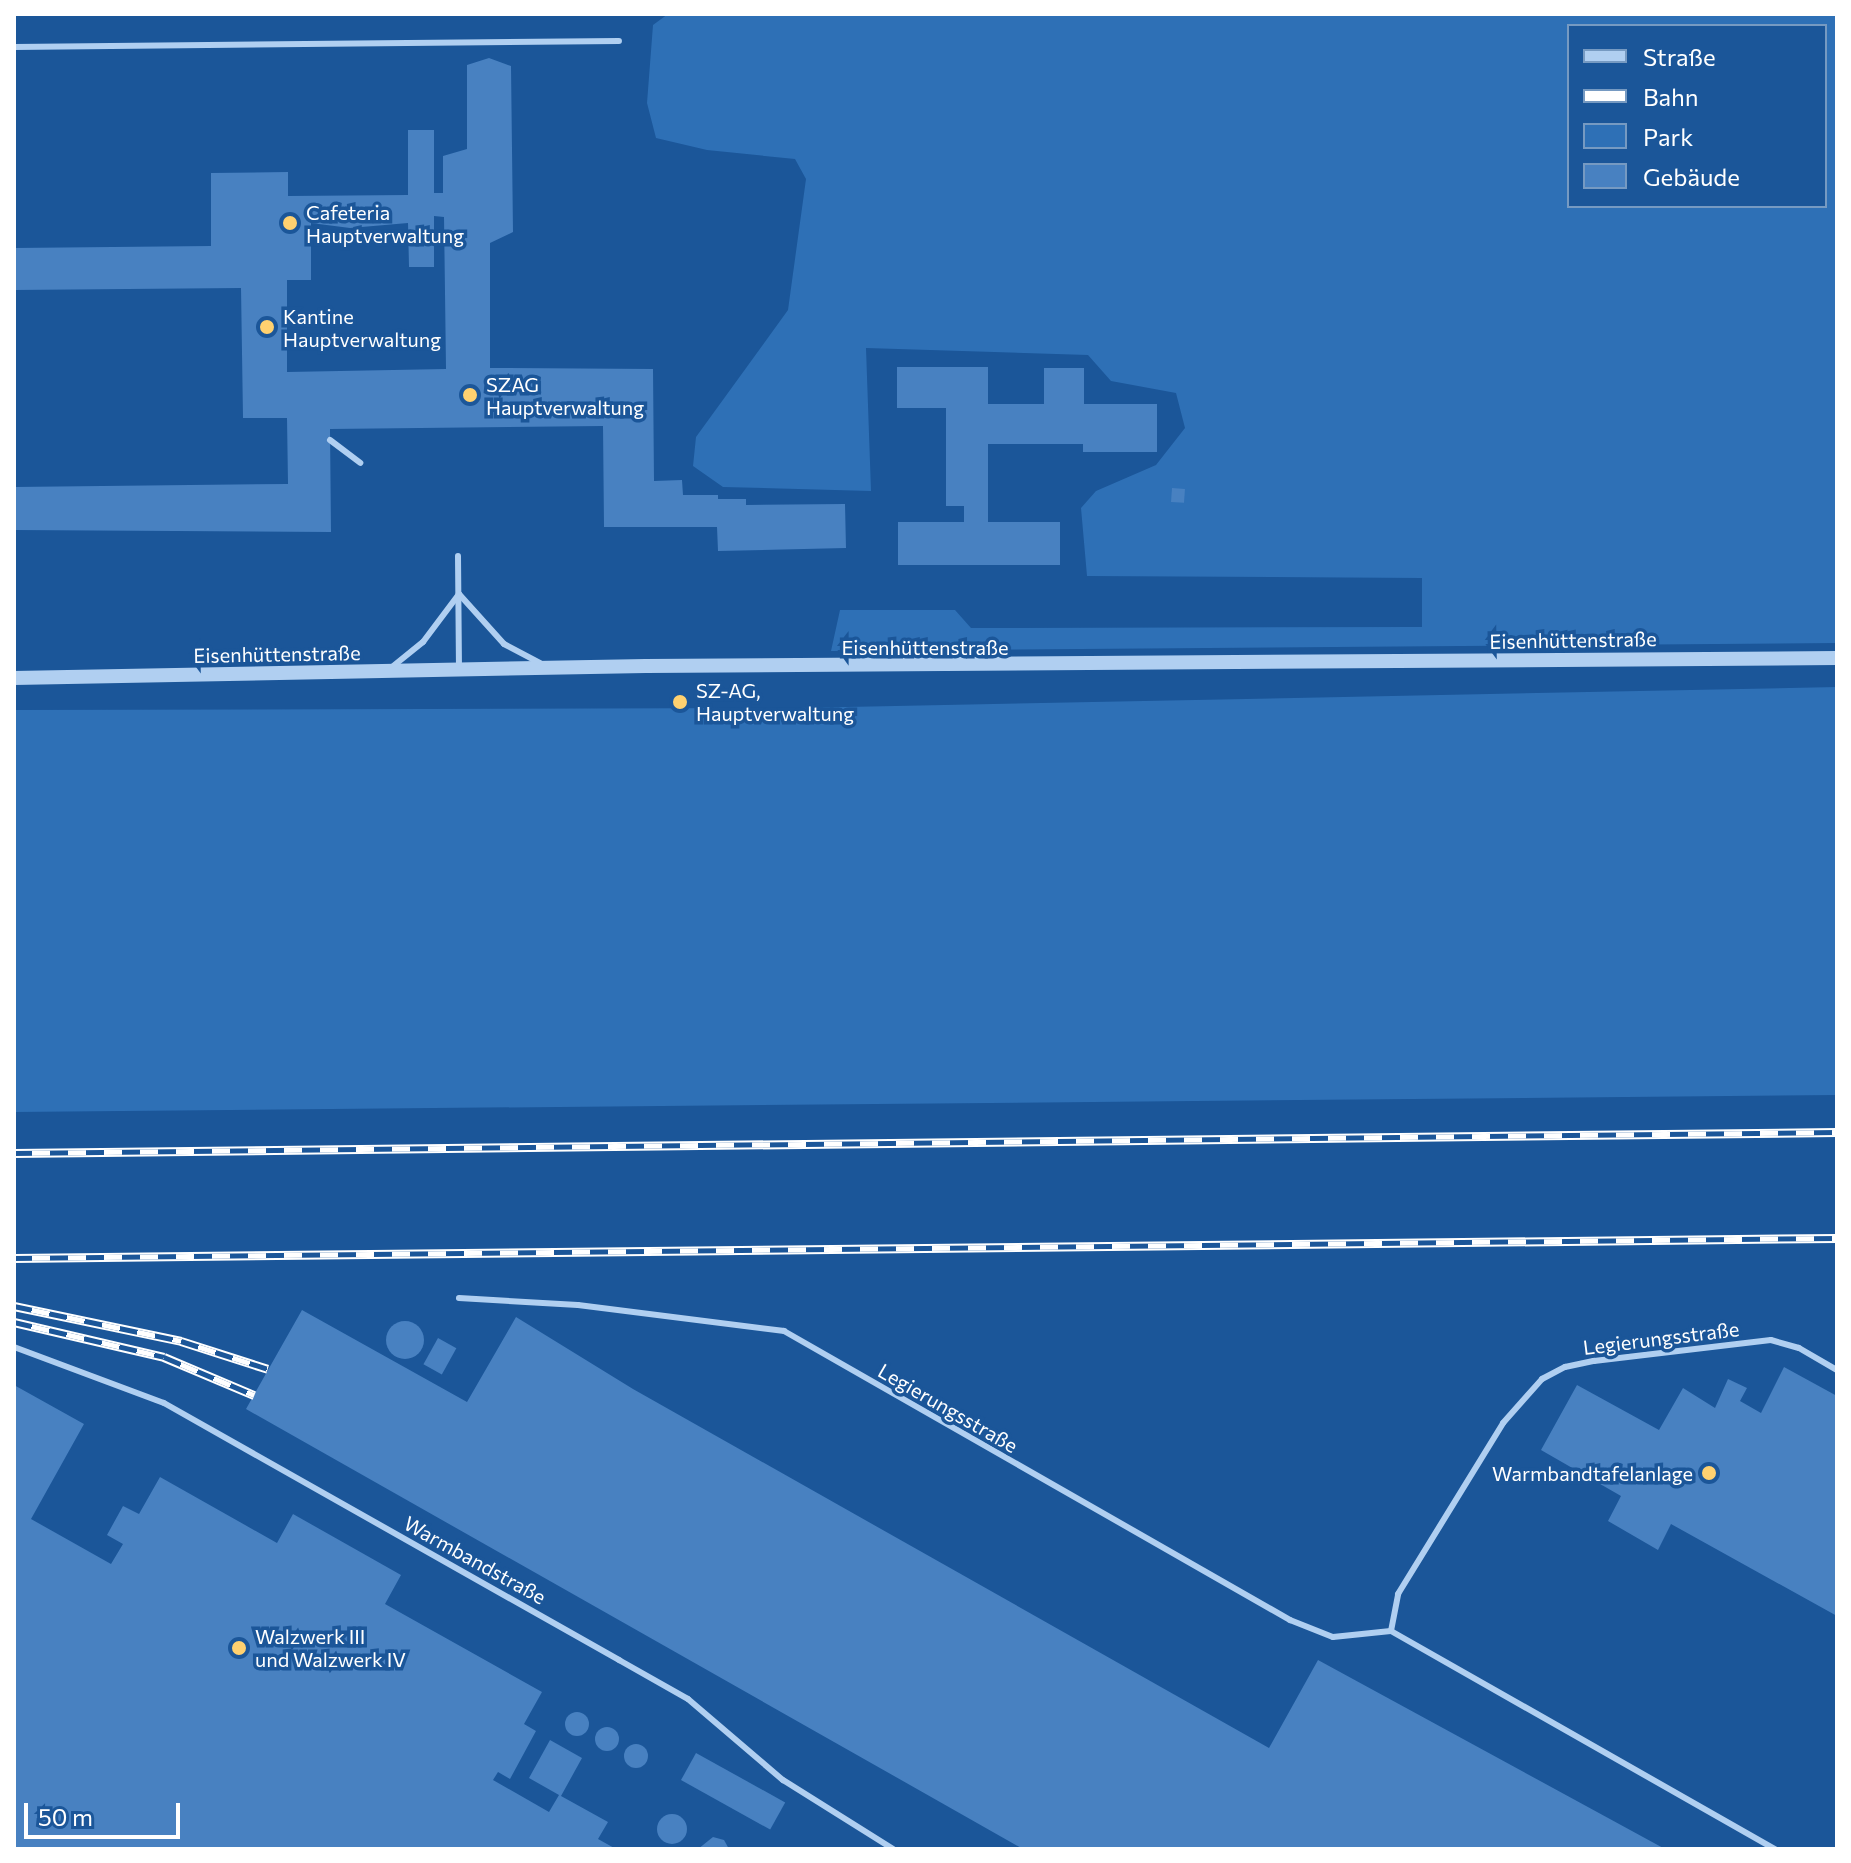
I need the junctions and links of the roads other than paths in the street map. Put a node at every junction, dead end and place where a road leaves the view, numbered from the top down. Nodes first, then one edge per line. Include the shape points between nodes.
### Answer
1 (619, 41) dead end
2 (14, 47) edge
3 (330, 440) dead end
4 (360, 463) dead end
5 (458, 556) dead end
6 (459, 594) junction
7 (1837, 658) edge
8 (551, 669) junction
9 (459, 671) junction
10 (384, 672) junction
11 (14, 678) edge
12 (459, 1298) dead end
13 (14, 1347) edge
14 (1837, 1370) edge
15 (1391, 1631) junction
16 (893, 1849) edge
17 (1775, 1849) edge

1 - 2 lane
3 - 4 lane
5 - 6 lane
6 - 8 lane via 504,644
6 - 9 lane
6 - 10 lane via 423,642
7 - 8 street, Eisenhüttenstraße
8 - 9 street, Eisenhüttenstraße
9 - 10 street, Eisenhüttenstraße
10 - 11 street, Eisenhüttenstraße
12 - 15 lane, Legierungsstraße via 578,1305 784,1331 1290,1620 1333,1637
13 - 16 lane, Warmbandstraße via 164,1403 646,1675 688,1699 793,1787
14 - 15 lane, Legierungsstraße via 1799,1348 1771,1340 1594,1361 1542,1379 1503,1423 1398,1594
15 - 17 lane

